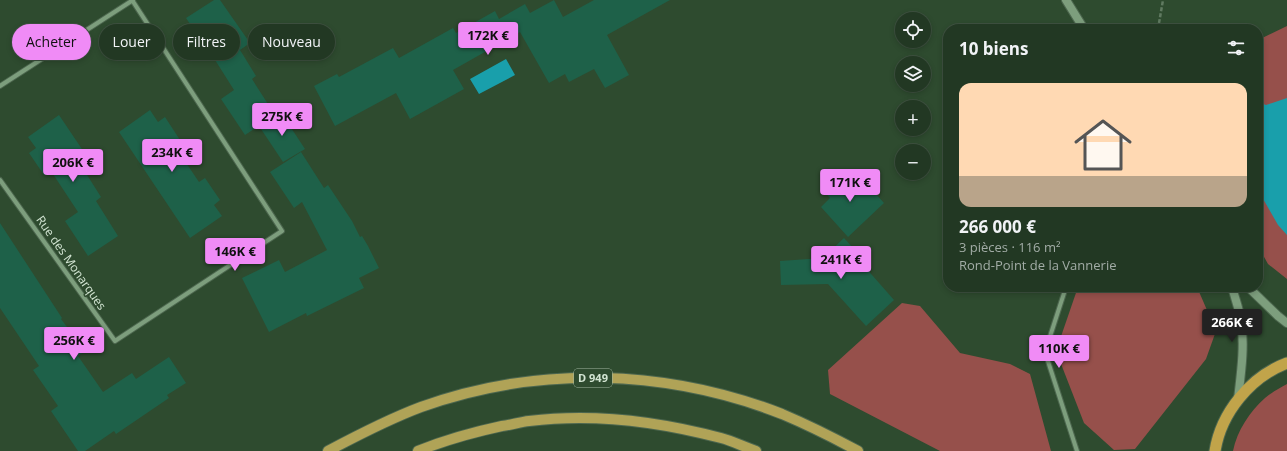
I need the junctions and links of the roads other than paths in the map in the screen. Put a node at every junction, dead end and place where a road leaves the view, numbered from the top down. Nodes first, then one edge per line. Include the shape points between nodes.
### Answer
1 (133, 0) edge
2 (1066, 0) edge
3 (1081, 24) edge
4 (0, 86) edge
5 (0, 180) edge
6 (1064, 292) edge
7 (1234, 292) edge
8 (1253, 292) edge
9 (1287, 323) edge
10 (1287, 363) edge
11 (1238, 399) junction
12 (328, 451) edge
13 (418, 451) edge
14 (756, 451) edge
15 (858, 451) edge
16 (1077, 451) edge
17 (1214, 451) edge

1 - 4 street
1 - 5 street, Rue des Monarques via 282,231 115,341
2 - 3 main road
6 - 16 street via 1045,352
7 - 11 main road via 1240,313 1242,336 1242,370
8 - 9 main road
10 - 11 highway via 1256,381
11 - 17 highway via 1225,419
12 - 15 main road, D 949 via 380,424 422,407 522,382 574,378 629,379 674,384 732,397 782,414
13 - 14 main road via 508,425 576,418 631,421 676,428 723,438

